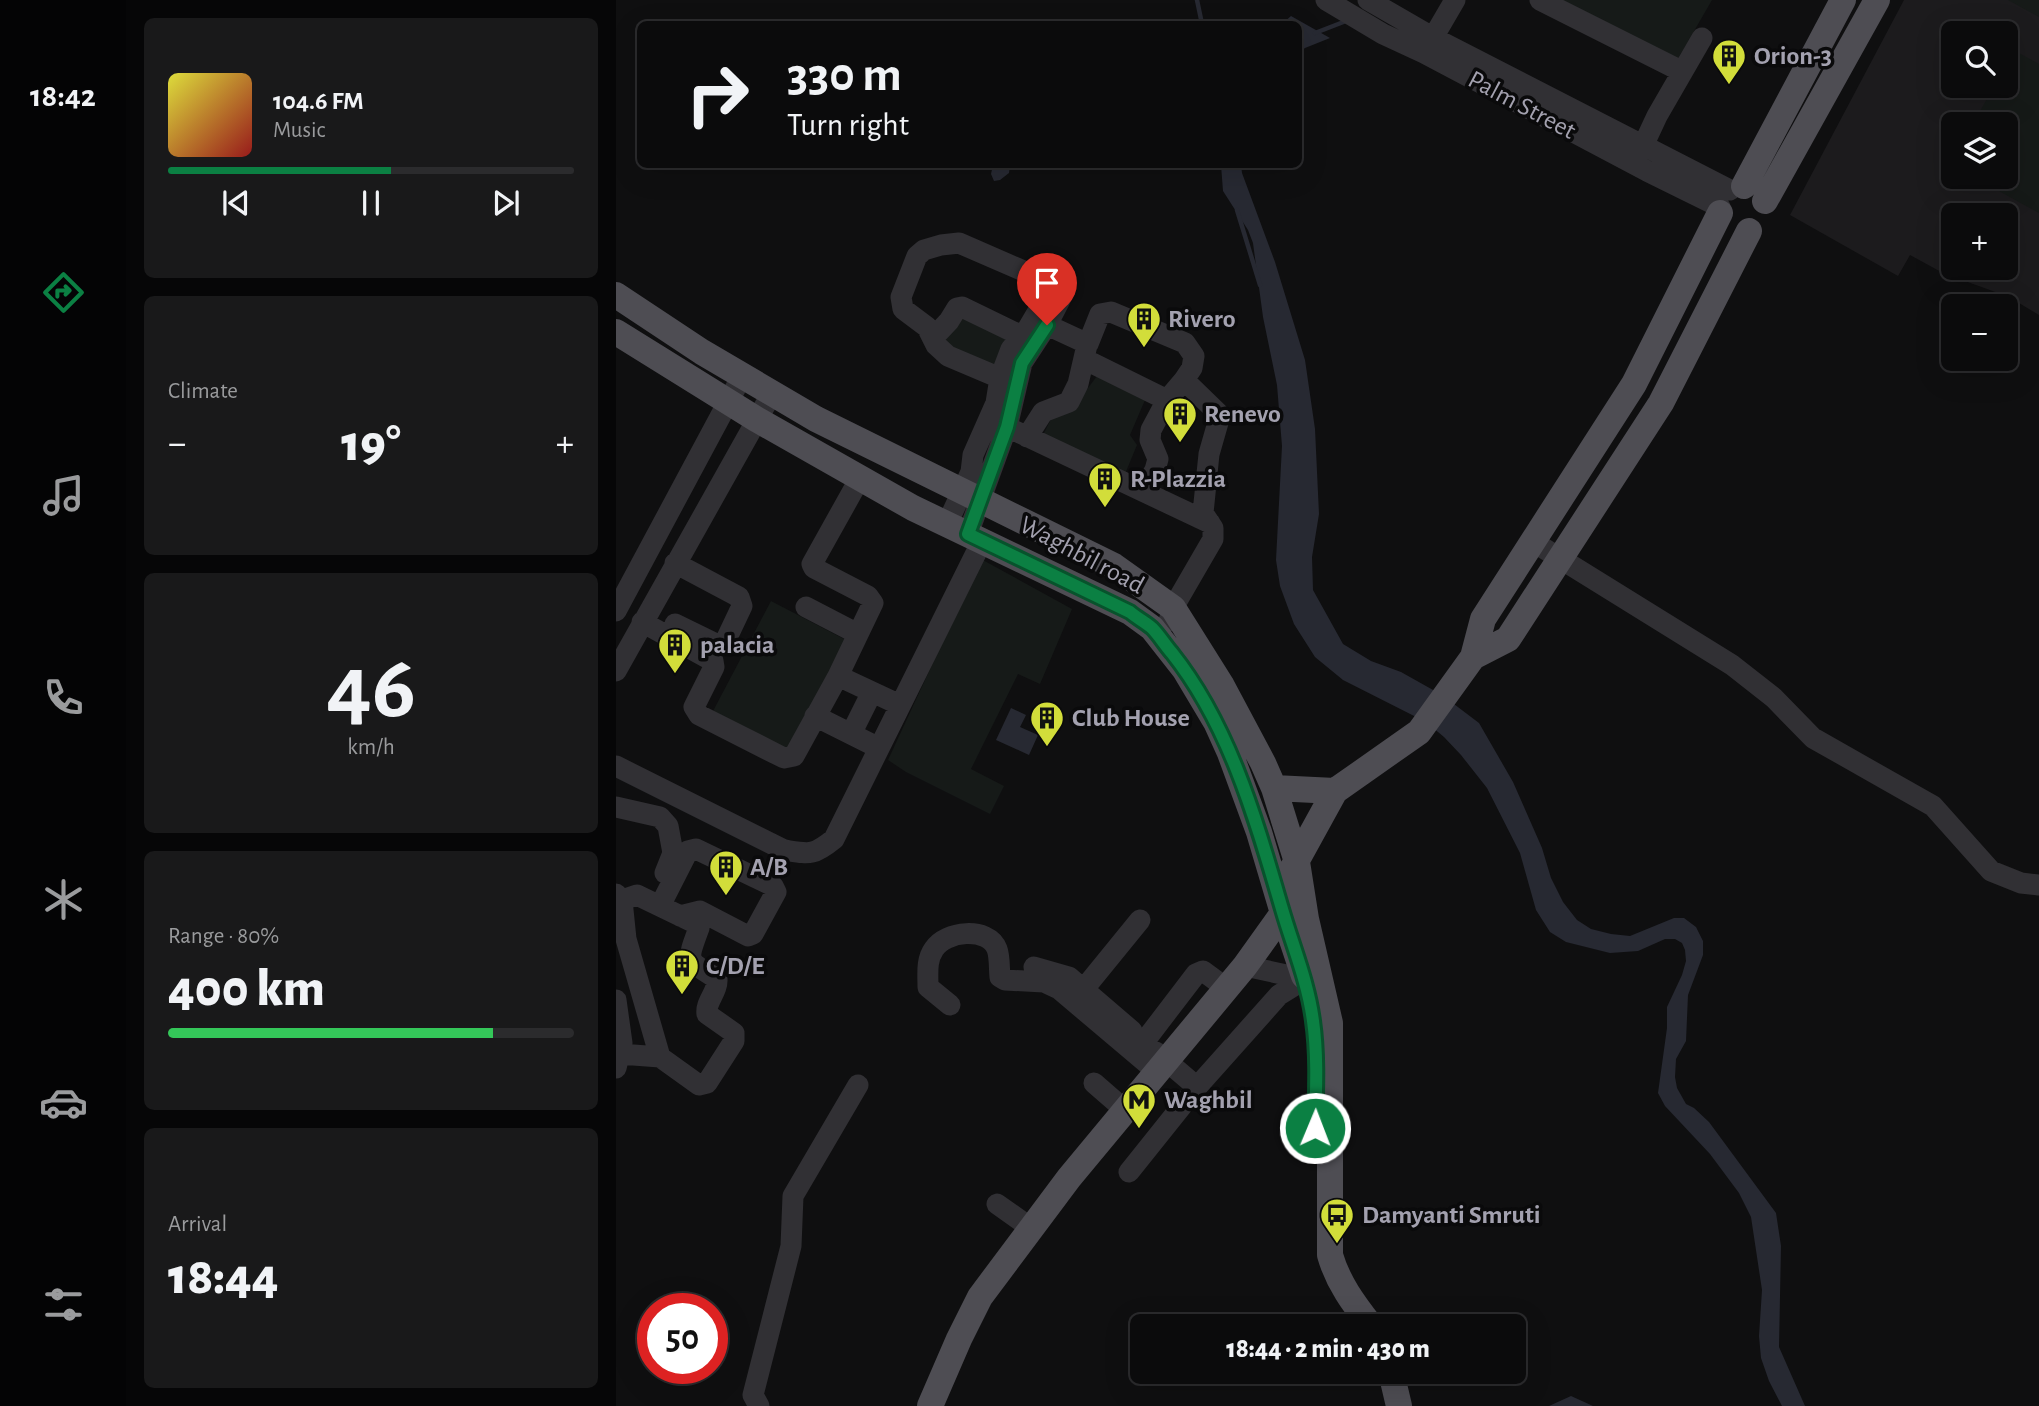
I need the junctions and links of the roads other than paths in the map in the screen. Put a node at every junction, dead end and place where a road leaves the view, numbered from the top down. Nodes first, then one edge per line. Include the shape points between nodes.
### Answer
1 (1326, 0) edge
2 (1455, 0) edge
3 (1540, 0) edge
4 (1843, 0) edge
5 (1877, 0) edge
6 (1376, 5) edge
7 (1702, 38) dead end
8 (1429, 45) junction
9 (1681, 71) junction
10 (1643, 146) junction
11 (1736, 199) junction
12 (616, 295) edge
13 (1061, 298) dead end
14 (655, 321) junction
15 (1047, 325) junction
16 (616, 332) edge
17 (1022, 336) junction
18 (933, 338) junction
19 (640, 348) junction
20 (1086, 351) junction
21 (742, 376) junction
22 (1000, 378) junction
23 (1184, 380) junction
24 (772, 393) junction
25 (1167, 400) junction
26 (727, 402) junction
27 (756, 419) junction
28 (816, 419) junction
29 (1007, 427) junction
30 (1027, 437) junction
31 (802, 445) junction
32 (860, 478) junction
33 (1143, 491) junction
34 (971, 497) junction
35 (1210, 523) junction
36 (661, 527) junction
37 (966, 533) junction
38 (688, 541) junction
39 (1532, 541) junction
40 (1560, 557) junction
41 (676, 563) junction
42 (631, 584) junction
43 (617, 607) edge
44 (806, 607) dead end
45 (1173, 608) junction
46 (649, 610) junction
47 (858, 634) junction
48 (1163, 642) junction
49 (1473, 657) junction
50 (616, 671) edge
51 (838, 676) junction
52 (872, 692) junction
53 (900, 705) junction
54 (815, 716) junction
55 (851, 734) junction
56 (879, 748) junction
57 (616, 766) edge
58 (1272, 782) junction
59 (1242, 786) junction
60 (1335, 791) junction
61 (616, 807) edge
62 (1297, 862) junction
63 (2039, 885) edge
64 (618, 899) edge
65 (1280, 903) junction
66 (655, 904) junction
67 (680, 916) junction
68 (1140, 920) dead end
69 (1245, 966) junction
70 (1034, 967) dead end
71 (1313, 976) junction
72 (1226, 988) junction
73 (1083, 990) junction
74 (616, 999) edge
75 (950, 1005) dead end
76 (1144, 1042) junction
77 (660, 1057) junction
78 (618, 1061) edge
79 (1161, 1065) junction
80 (1094, 1083) dead end
81 (858, 1085) dead end
82 (1197, 1087) junction
83 (1125, 1110) junction
84 (1129, 1172) dead end
85 (997, 1205) dead end
86 (1031, 1228) junction
87 (1337, 1295) junction
88 (1345, 1314) edge
89 (1358, 1314) edge
90 (1376, 1384) edge
91 (1394, 1384) edge
92 (760, 1406) edge
93 (930, 1406) edge
94 (1381, 1406) edge
95 (1399, 1406) edge

1 - 8 street, Palm Street via 1383,34
2 - 8 street
3 - 9 street
4 - 11 main road
5 - 11 main road
6 - 8 street
7 - 9 street
8 - 10 street
8 - 11 street, Palm Street via 1647,172
9 - 10 street
10 - 11 street
11 - 39 main road via 1634,384
11 - 40 main road via 1765,218 1749,231 1661,403
12 - 14 main road, Waghbil road
13 - 15 street
14 - 19 main road
14 - 21 main road, Waghbil road
15 - 20 street
15 - 29 street via 1022,363
16 - 19 main road, Waghbil road
17 - 18 street via 962,307
17 - 18 street via 1041,306 1044,294 1040,283 1035,276 959,243 924,250 917,256 901,297 904,309 927,327
17 - 22 street
18 - 22 street via 948,356
19 - 26 main road, Waghbil road
20 - 23 street via 1100,314 1111,312 1185,343 1194,356
20 - 25 street
20 - 30 street via 1069,402 1043,412
21 - 24 main road, Waghbil road
21 - 26 street
22 - 34 street via 996,403 973,455
23 - 25 street
23 - 35 street via 1218,413 1203,513
24 - 27 street
24 - 28 main road, Waghbil road
25 - 33 street via 1151,430 1158,459
26 - 27 main road, Waghbil road
26 - 36 street
27 - 31 main road, Waghbil road
27 - 38 street
28 - 31 main road
28 - 34 main road, Waghbil road
29 - 30 street
29 - 34 street
30 - 33 street
31 - 32 main road, Waghbil road
32 - 37 main road, Waghbil road
32 - 47 street via 812,564 873,603
33 - 35 street
34 - 37 street
34 - 45 main road, Waghbil road via 1114,566
35 - 45 street via 1213,539
36 - 38 street
36 - 42 street
37 - 48 main road, Waghbil road via 1130,612
37 - 53 street
38 - 41 street
39 - 40 street
39 - 49 main road via 1483,619
40 - 49 main road via 1508,639
40 - 63 street via 1732,665 1774,698 1813,738 1933,807 1991,871
41 - 46 street
41 - 46 street via 739,597 742,606 724,644 717,646
42 - 43 street
42 - 46 street
44 - 47 street
45 - 48 street
45 - 58 main road, Waghbil road via 1222,686
46 - 50 street
46 - 54 street via 713,661 694,708 699,715 784,758 793,756
47 - 51 street
48 - 59 main road, Waghbil road via 1216,722
49 - 60 main road via 1419,733
51 - 52 street
51 - 54 street
52 - 53 street
52 - 55 street
53 - 56 street
54 - 55 street
55 - 56 street
56 - 57 street via 834,839 819,851 804,853 784,850
58 - 59 main road
58 - 60 main road
58 - 62 main road, Waghbil road
59 - 65 main road, Waghbil road
60 - 62 main road
61 - 66 street via 660,817 668,826 673,853
62 - 65 main road
62 - 71 main road, Waghbil road
64 - 66 street via 637,895
64 - 77 street
65 - 69 main road
65 - 71 main road, Waghbil road
66 - 67 street
66 - 67 street via 688,851 696,849 773,886 776,892 748,936 700,911
67 - 77 street via 699,928 689,954 691,962 717,979 707,1014 734,1033 734,1041 706,1083 699,1086
68 - 73 street
69 - 71 street
69 - 72 main road
70 - 73 street via 1069,977
71 - 82 street via 1279,995
71 - 87 main road, Waghbil road via 1314,1023 1323,1051 1322,1248 1313,1260
72 - 76 street via 1203,971 1196,974
72 - 79 main road
73 - 76 street
74 - 78 street via 622,1043
75 - 79 street via 928,987 928,962 943,939 971,933 993,943 1004,980 1044,982 1059,989
76 - 79 street
77 - 78 street
79 - 82 street
79 - 83 main road
80 - 83 street
81 - 92 street via 793,1196 791,1246 753,1395
82 - 84 street
83 - 86 main road
85 - 86 street
86 - 93 main road via 980,1297
87 - 88 main road, Waghbil road
87 - 89 main road, Waghbil road
90 - 94 main road
91 - 95 main road

